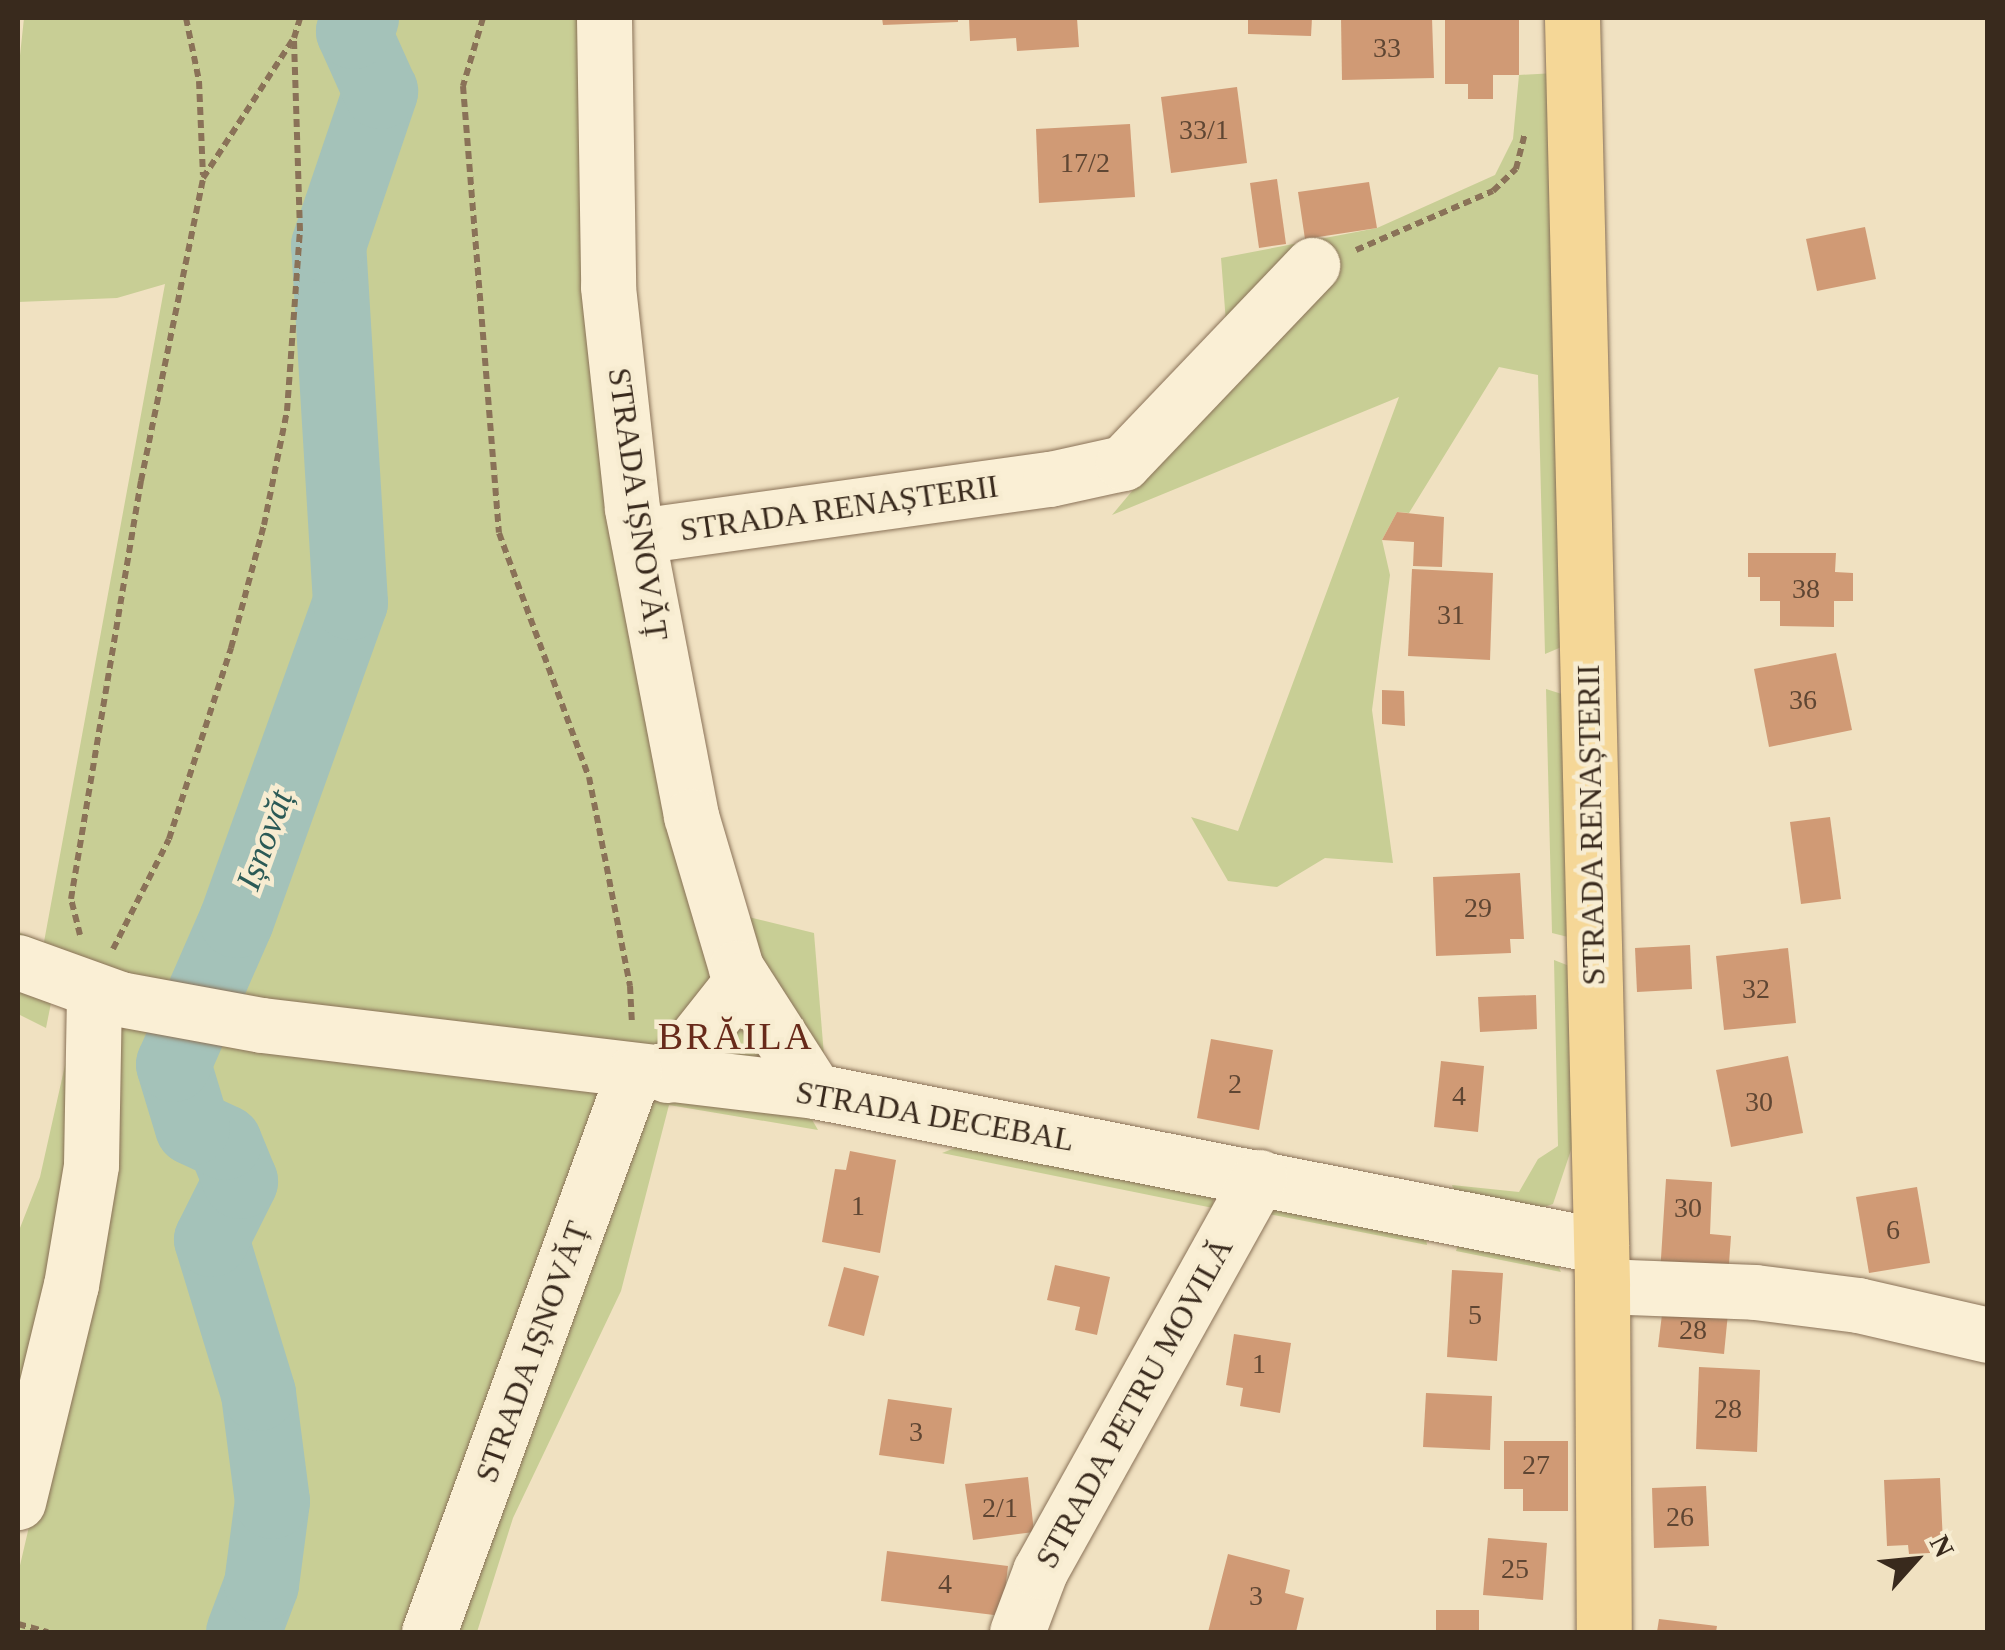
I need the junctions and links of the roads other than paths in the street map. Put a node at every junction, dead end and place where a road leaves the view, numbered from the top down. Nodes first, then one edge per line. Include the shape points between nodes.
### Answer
1 (604, 18) edge
2 (1572, 18) edge
3 (1312, 265) road end
4 (638, 536) junction
5 (18, 962) edge
6 (743, 979) junction
7 (107, 995) junction
8 (650, 1074) junction
9 (815, 1091) junction
10 (1259, 1178) junction
11 (1602, 1266) junction
12 (1988, 1335) edge
13 (18, 1502) edge
14 (429, 1632) edge
15 (1017, 1632) edge
16 (1604, 1632) edge

1 - 4 street, STRADA IȘNOVĂȚ via 608,287
2 - 11 main road, STRADA RENAȘTERII
3 - 4 street, STRADA RENAȘTERII via 1122,464
4 - 6 street, STRADA IȘNOVĂȚ via 691,816
5 - 7 street
6 - 8 street, STRADA IȘNOVĂȚ
6 - 9 street, STRADA IȘNOVĂȚ
7 - 8 street, STRADA DECEBAL via 262,1024
7 - 13 street via 71,1285
8 - 9 street, STRADA DECEBAL
8 - 14 street, STRADA IȘNOVĂȚ
9 - 10 street, STRADA DECEBAL
10 - 11 street, STRADA DECEBAL
10 - 15 street, STRADA PETRU MOVILĂ via 1040,1571
11 - 12 street, STRADA DECEBAL via 1841,1303
11 - 16 main road, STRADA RENAȘTERII

